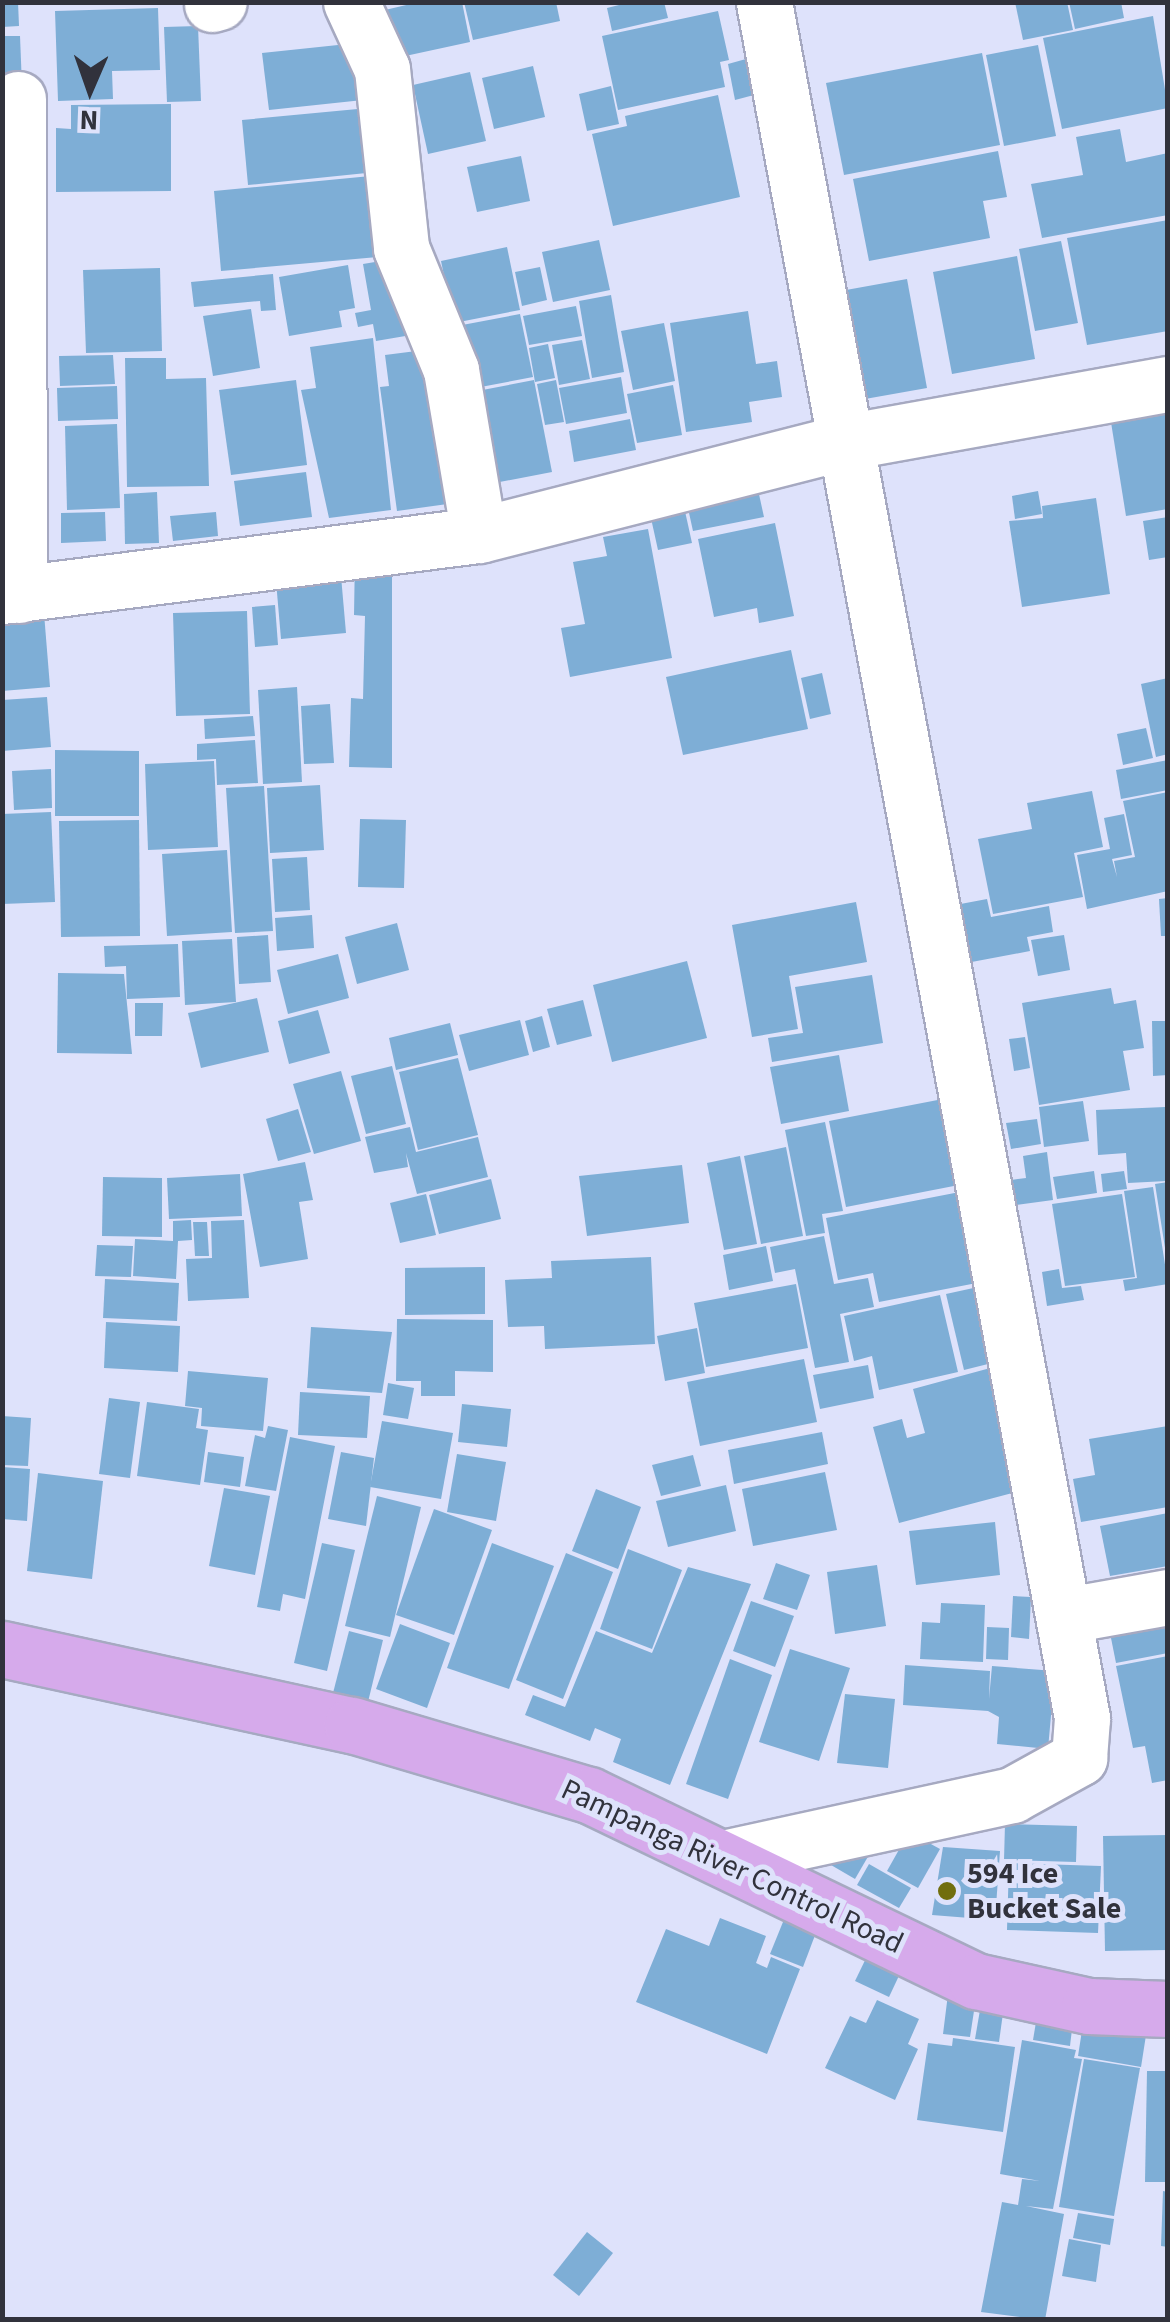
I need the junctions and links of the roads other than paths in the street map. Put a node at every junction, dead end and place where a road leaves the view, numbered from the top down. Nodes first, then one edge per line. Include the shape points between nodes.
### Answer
1 (351, 2) edge
2 (764, 2) edge
3 (18, 99) dead end
4 (1168, 384) edge
5 (845, 442) junction
6 (480, 535) junction
7 (10, 595) edge
8 (1168, 1597) edge
9 (1067, 1615) junction
10 (2, 1649) edge
11 (723, 1858) junction
12 (1168, 2009) edge

1 - 6 street via 382,68 401,248 451,370
2 - 5 street
3 - 7 street
4 - 5 street
5 - 6 street
5 - 9 street
6 - 7 street
8 - 9 street
9 - 11 street via 1082,1718 1079,1758 1055,1776 1012,1795
10 - 11 main road, Pampanga River Control Road via 389,1736 590,1795
11 - 12 main road, Pampanga River Control Road via 976,1981 1088,2006

